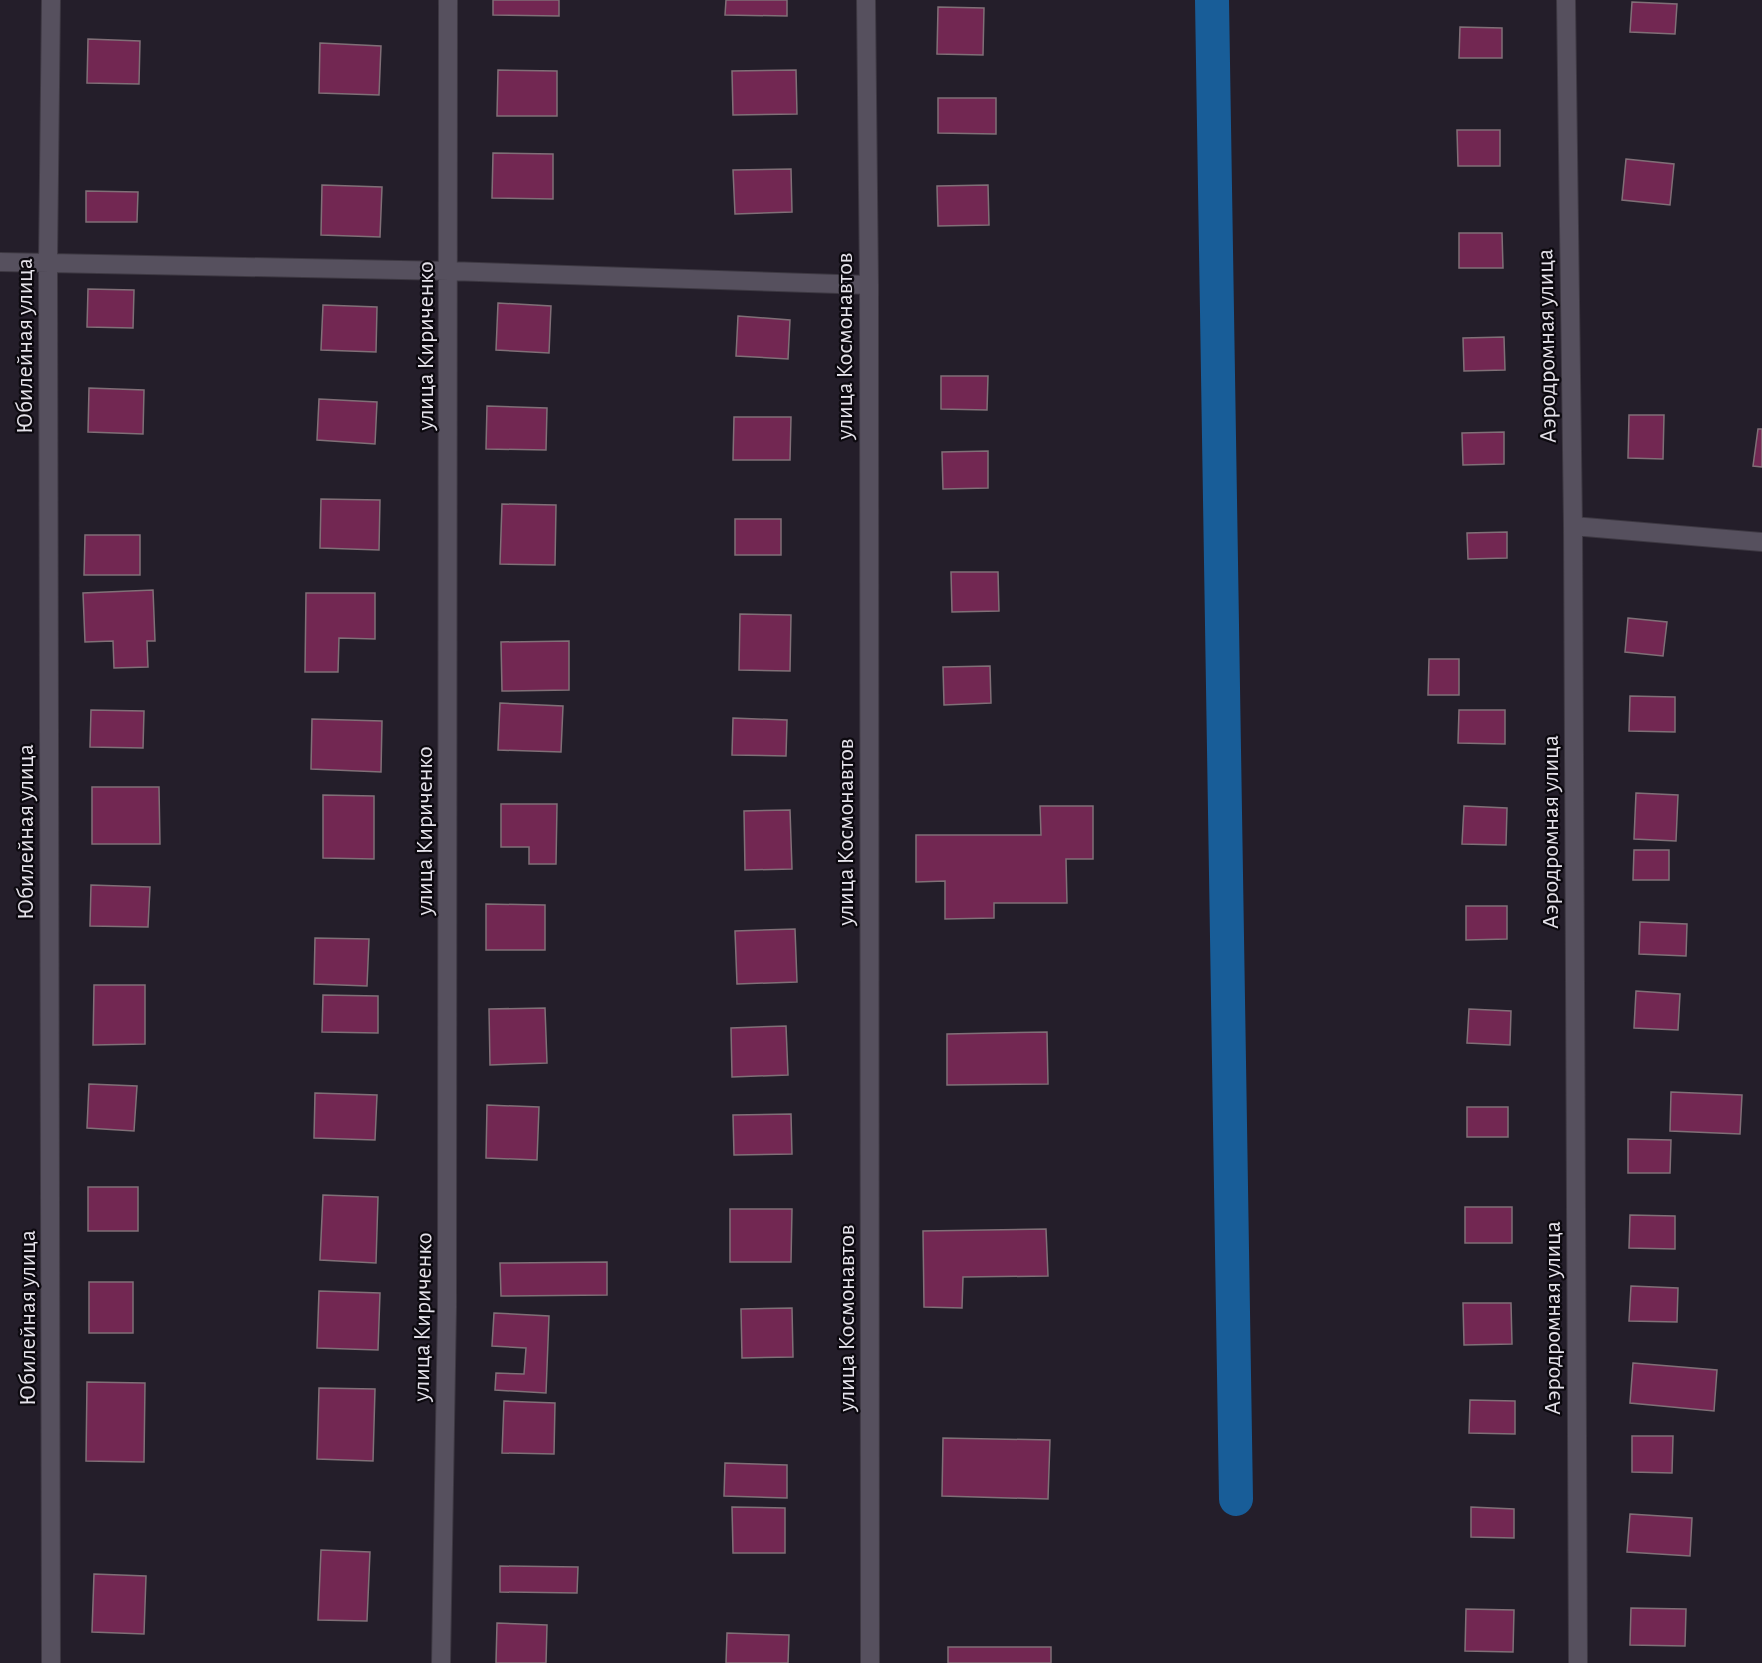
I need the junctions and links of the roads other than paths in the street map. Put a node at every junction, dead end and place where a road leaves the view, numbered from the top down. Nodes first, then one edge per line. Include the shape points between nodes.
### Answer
1 (51, 0) edge
2 (448, 0) edge
3 (866, 0) edge
4 (1566, 0) edge
5 (0, 262) edge
6 (48, 263) junction
7 (449, 271) junction
8 (868, 285) junction
9 (1573, 526) junction
10 (1762, 542) edge
11 (51, 1663) edge
12 (441, 1663) edge
13 (870, 1663) edge
14 (1578, 1663) edge

1 - 6 street, Юбилейная улица
2 - 7 street, улица Кириченко
3 - 8 street, улица Космонавтов
4 - 9 street, Аэродромная улица
5 - 6 street
6 - 7 street
6 - 11 street, Юбилейная улица
7 - 8 street
7 - 12 street, улица Кириченко via 447,1283
8 - 13 street, улица Космонавтов
9 - 10 street
9 - 14 street, Аэродромная улица

